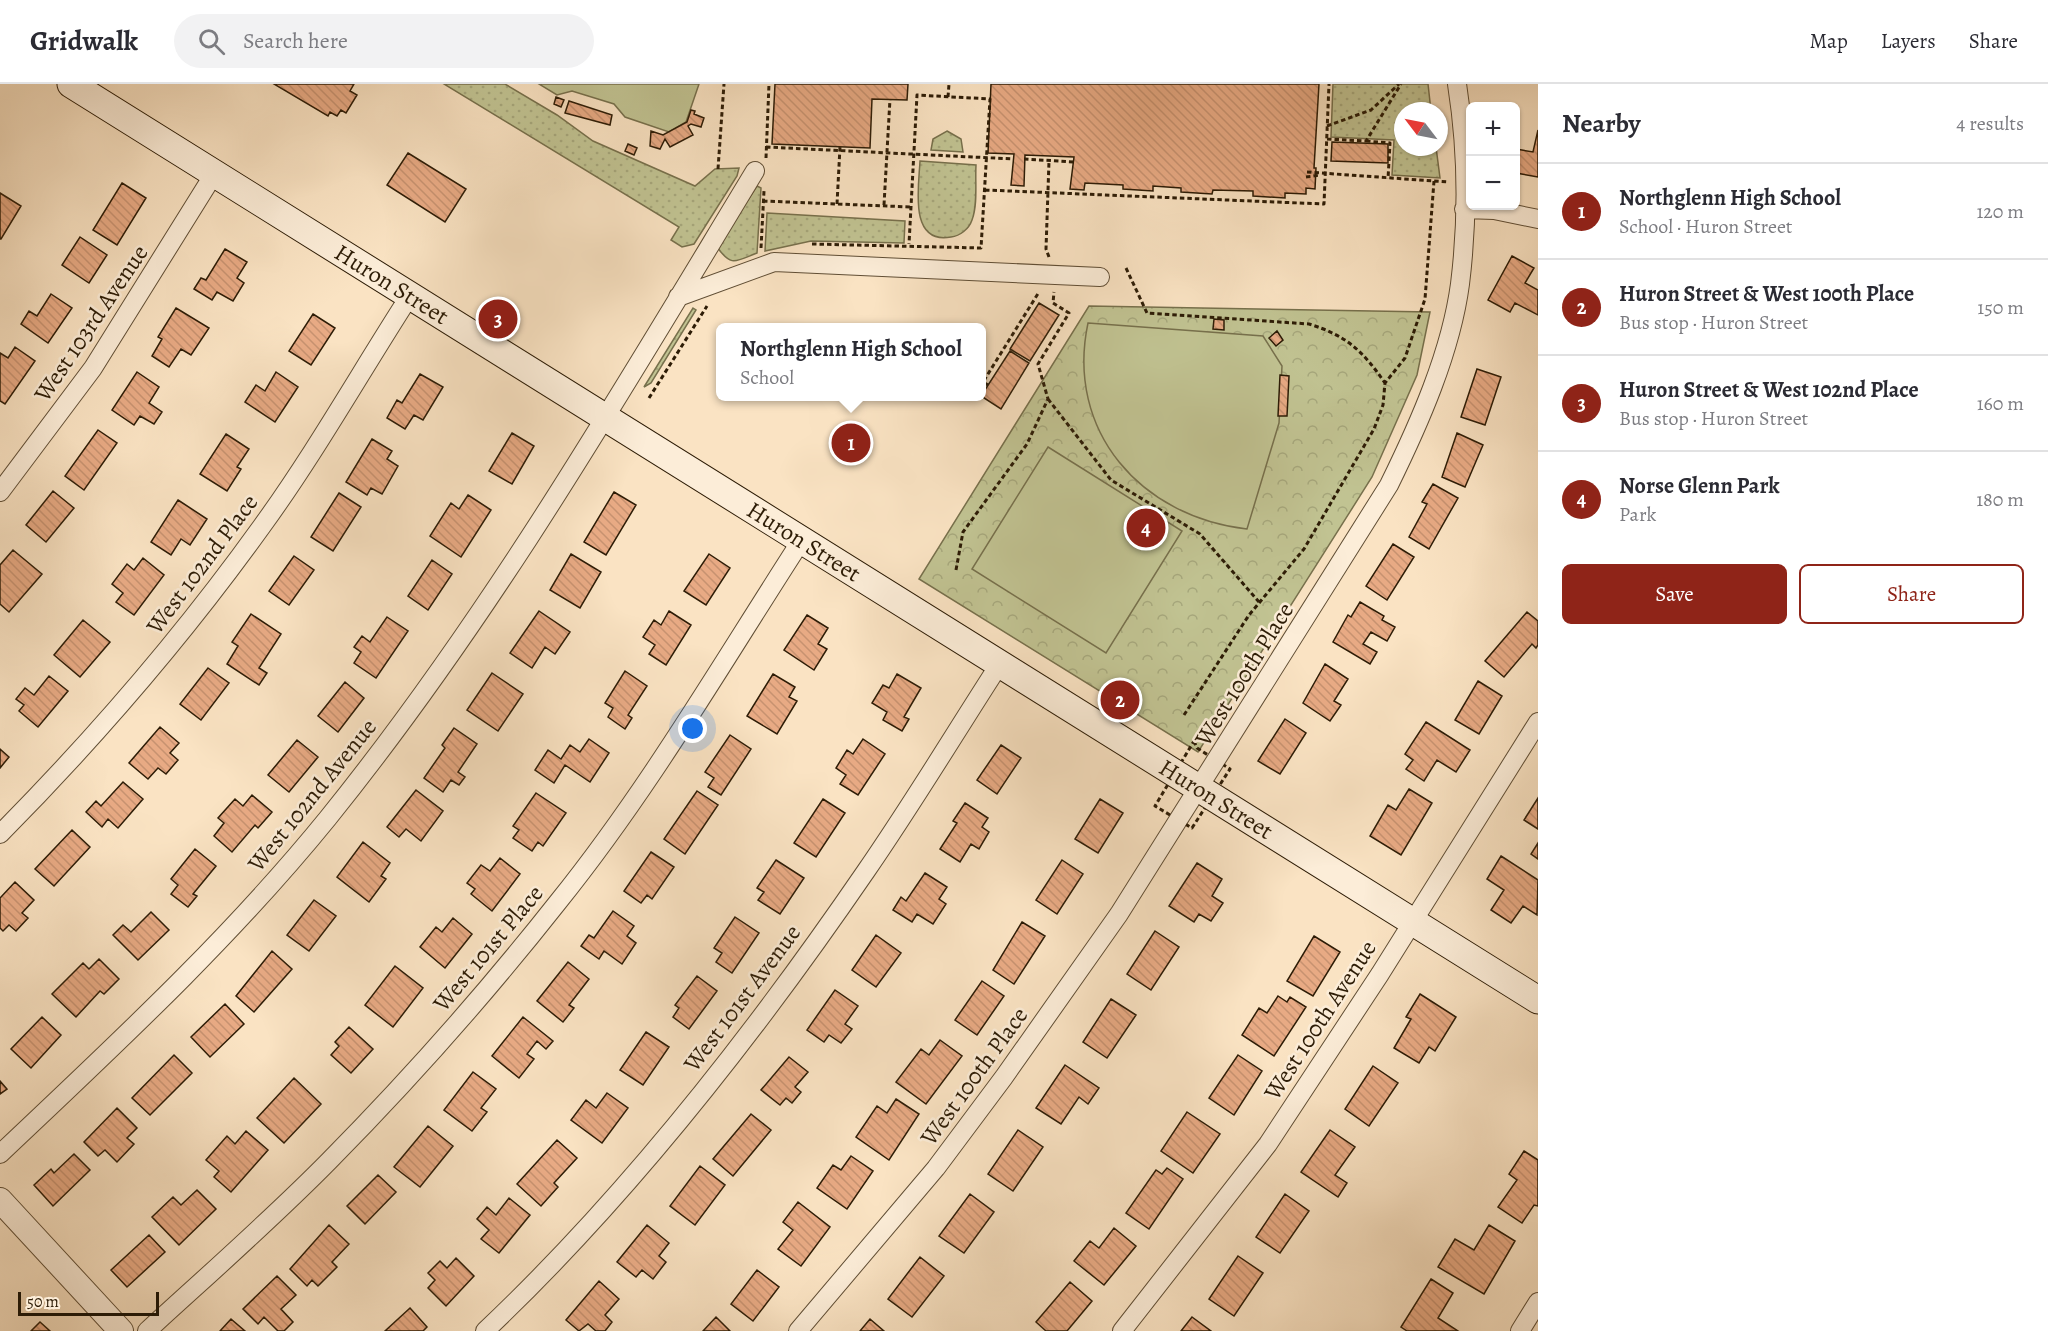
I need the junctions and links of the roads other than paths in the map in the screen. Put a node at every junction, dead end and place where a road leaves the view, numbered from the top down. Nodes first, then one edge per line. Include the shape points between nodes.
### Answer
1 (70, 84) edge
2 (1457, 84) edge
3 (755, 171) dead end
4 (214, 174) junction
5 (1464, 209) junction
6 (1538, 219) edge
7 (1100, 277) dead end
8 (409, 297) junction
9 (678, 297) junction
10 (604, 419) junction
11 (0, 492) edge
12 (801, 541) junction
13 (999, 664) junction
14 (1538, 722) edge
15 (1199, 789) junction
16 (0, 834) edge
17 (1413, 922) junction
18 (1538, 1000) edge
19 (0, 1154) edge
20 (0, 1200) edge
21 (1538, 1302) edge
22 (121, 1331) edge
23 (147, 1331) edge
24 (485, 1331) edge
25 (798, 1331) edge
26 (1122, 1331) edge
27 (1520, 1331) edge

1 - 4 main road, Huron Street
2 - 5 street, West 100th Place
3 - 9 street, West 102nd Avenue
4 - 8 main road, Huron Street
4 - 11 street, West 103rd Avenue via 93,368
5 - 6 street via 1494,210
5 - 15 street, West 100th Place via 1460,286 1444,349 1417,426 1383,494
7 - 9 street via 774,262
8 - 10 main road, Huron Street
8 - 16 street, West 102nd Place via 269,516 207,600 100,728
9 - 10 street, West 102nd Avenue
10 - 12 main road, Huron Street
10 - 19 street, West 102nd Avenue via 514,563 434,680 327,818 180,982
12 - 13 main road, Huron Street
12 - 23 street, West 101st Place via 631,805 491,984 328,1162
13 - 15 main road, Huron Street
13 - 24 street, West 101st Avenue via 867,870 732,1054 578,1236
14 - 17 street, West 100th Avenue
15 - 17 main road, Huron Street
15 - 25 street, West 100th Place via 1119,914 1004,1077 936,1168
17 - 18 main road, Huron Street
17 - 26 street, West 100th Avenue via 1268,1144
20 - 22 street
21 - 27 street

